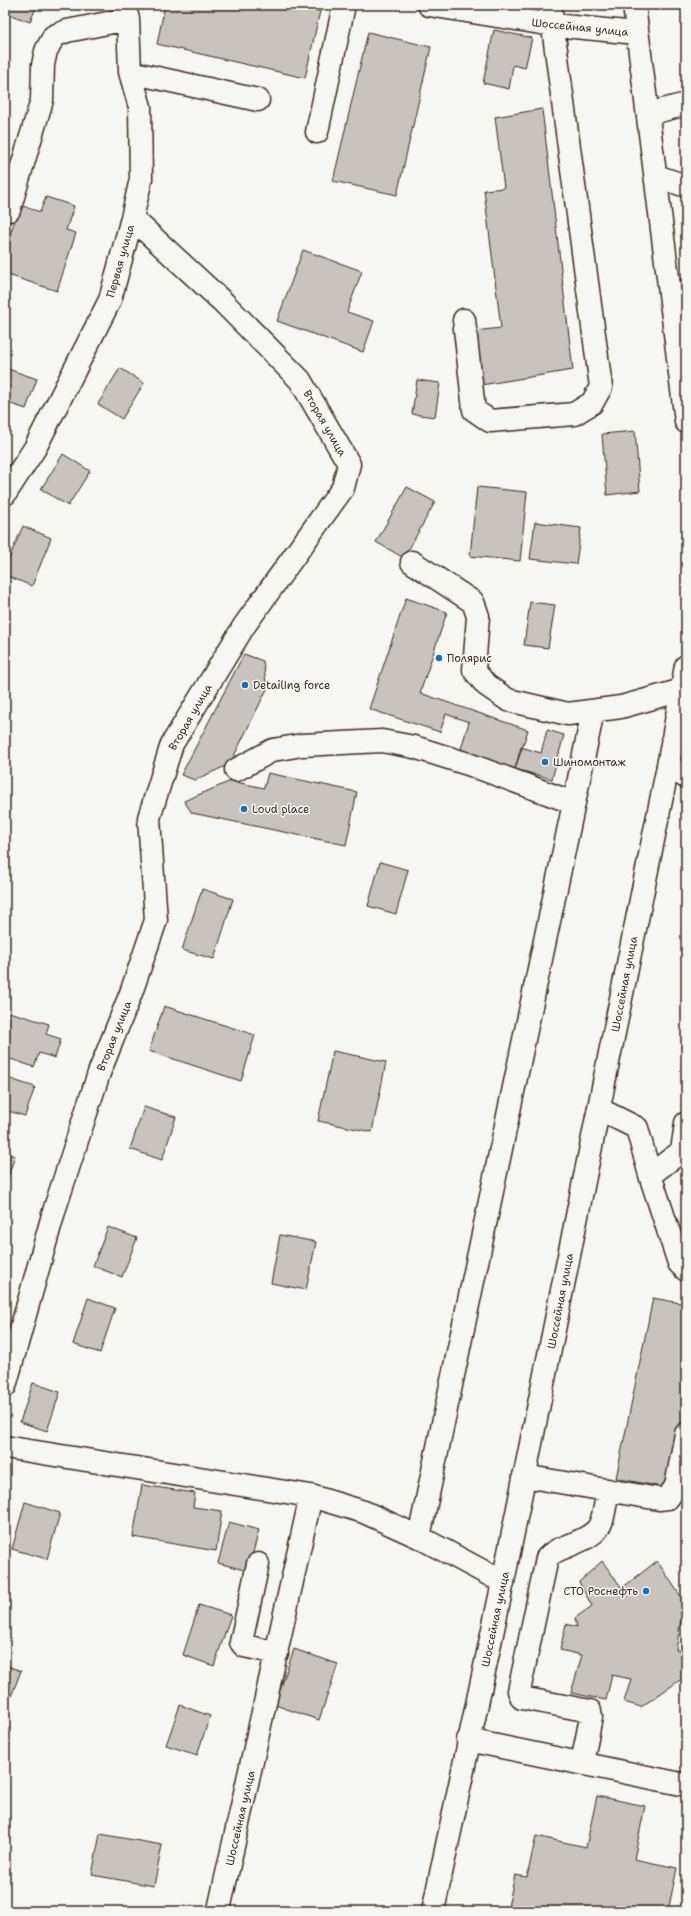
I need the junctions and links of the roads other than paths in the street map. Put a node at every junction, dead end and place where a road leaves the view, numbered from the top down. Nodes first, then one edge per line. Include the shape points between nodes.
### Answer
1 (344, 5) edge
2 (429, 5) edge
3 (634, 5) edge
4 (126, 12) edge
5 (551, 15) edge
6 (637, 33) junction
7 (130, 72) junction
8 (258, 100) dead end
9 (686, 104) edge
10 (648, 114) junction
11 (317, 132) dead end
12 (656, 176) junction
13 (686, 186) edge
14 (9, 210) dead end
15 (132, 218) junction
16 (464, 320) dead end
17 (686, 422) edge
18 (5, 494) edge
19 (412, 562) dead end
20 (686, 666) edge
21 (682, 690) junction
22 (593, 711) junction
23 (236, 770) dead end
24 (677, 772) edge
25 (574, 803) junction
26 (599, 1109) junction
27 (686, 1123) edge
28 (684, 1151) edge
29 (650, 1175) junction
30 (686, 1270) edge
31 (5, 1386) edge
32 (686, 1434) edge
33 (5, 1447) edge
34 (524, 1476) junction
35 (608, 1490) junction
36 (311, 1496) junction
37 (419, 1537) junction
38 (258, 1564) dead end
39 (504, 1582) junction
40 (277, 1653) junction
41 (468, 1740) junction
42 (582, 1763) junction
43 (686, 1785) edge
44 (220, 1905) dead end
45 (433, 1911) edge

1 - 11 street
2 - 5 street, Шоссейная улица
3 - 6 street
4 - 7 street, Первая улица
4 - 14 street via 54,36 46,51 43,65 42,100
5 - 6 street, Шоссейная улица
5 - 16 street via 602,387 592,403 574,414 490,421 474,410
6 - 10 street
7 - 8 street
7 - 15 street, Первая улица via 140,107 141,179
9 - 10 street
10 - 12 street
12 - 13 street
12 - 17 street
15 - 18 street, Первая улица via 110,300 36,448
15 - 31 street, Вторая улица via 224,303 300,380 349,464 343,488 244,626 172,744 149,818 156,920 131,993 99,1073 60,1193
19 - 22 street via 473,602 478,616 474,670 486,685 508,700 568,714
20 - 21 street, Шоссейная улица
21 - 22 street via 621,707
21 - 24 street, Шоссейная улица
22 - 25 street
23 - 25 street via 273,750 382,741 414,747 468,764
24 - 26 street, Шоссейная улица
25 - 37 street
26 - 29 street via 637,1128
26 - 34 street, Шоссейная улица
27 - 28 street
28 - 29 street
29 - 30 street via 679,1263
32 - 35 street via 676,1486 668,1498 659,1500
33 - 36 street
34 - 35 street
34 - 39 street, Шоссейная улица
35 - 42 street via 602,1522 596,1532 589,1538 552,1552 547,1558 519,1691 522,1698 590,1711
36 - 37 street via 364,1512
36 - 40 street, Шоссейная улица
37 - 39 street
38 - 40 street via 241,1642 244,1646
39 - 41 street, Шоссейная улица
40 - 44 street, Шоссейная улица
41 - 42 street
41 - 45 street, Шоссейная улица
42 - 43 street

